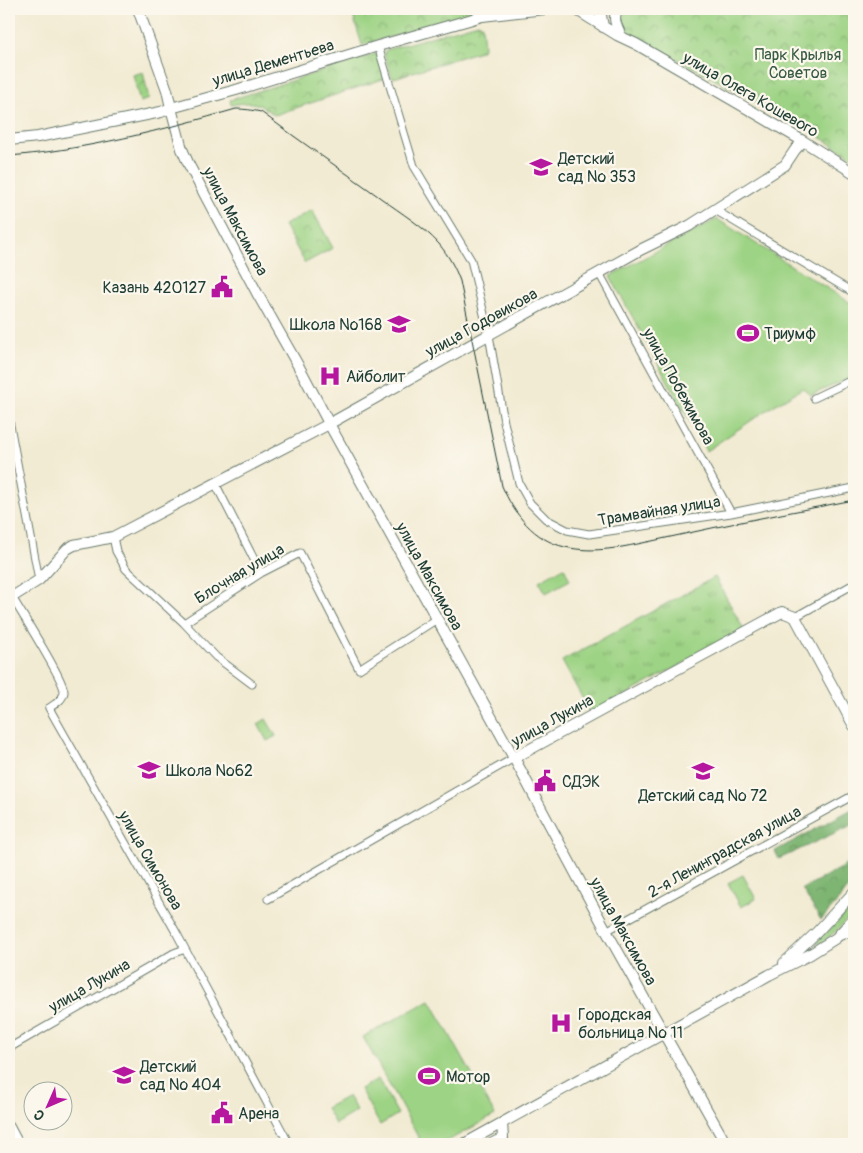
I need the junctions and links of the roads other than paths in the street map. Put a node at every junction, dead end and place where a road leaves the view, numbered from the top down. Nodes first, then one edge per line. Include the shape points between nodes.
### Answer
1 (138, 9) edge
2 (545, 9) edge
3 (575, 9) edge
4 (586, 9) edge
5 (618, 9) edge
6 (485, 12) edge
7 (602, 18) edge
8 (619, 31) junction
9 (631, 41) junction
10 (378, 46) junction
11 (171, 108) junction
12 (9, 140) edge
13 (803, 141) junction
14 (854, 173) edge
15 (715, 210) junction
16 (599, 273) junction
17 (854, 293) edge
18 (489, 335) junction
19 (854, 379) edge
20 (814, 398) dead end
21 (9, 420) edge
22 (329, 424) junction
23 (215, 483) junction
24 (854, 488) edge
25 (731, 513) junction
26 (113, 537) junction
27 (261, 573) junction
28 (38, 580) junction
29 (854, 584) edge
30 (10, 598) edge
31 (795, 617) junction
32 (437, 619) junction
33 (184, 622) junction
34 (252, 684) dead end
35 (854, 726) edge
36 (514, 758) junction
37 (854, 795) edge
38 (854, 892) edge
39 (268, 899) dead end
40 (854, 918) edge
41 (606, 931) junction
42 (854, 932) edge
43 (836, 938) junction
44 (185, 949) junction
45 (769, 975) junction
46 (664, 1033) junction
47 (9, 1048) edge
48 (502, 1123) junction
49 (9, 1127) edge
50 (504, 1141) edge
51 (18, 1144) edge
52 (289, 1144) edge
53 (464, 1144) edge
54 (491, 1144) edge
55 (726, 1144) edge

1 - 11 main road, улица Максимова
2 - 6 main road, улица Дементьева
3 - 7 main road, улица Олега Кошевого
4 - 7 main road, улица Олега Кошевого
5 - 8 main road via 615,16
6 - 10 main road, улица Дементьева
7 - 8 main road, улица Олега Кошевого
7 - 9 main road, улица Олега Кошевого
8 - 9 main road, улица Олега Кошевого
9 - 13 main road, улица Олега Кошевого
10 - 11 main road, улица Дементьева
10 - 18 street, Трамвайная улица via 414,166 471,260
11 - 12 main road, улица Дементьева via 56,134
11 - 22 main road, улица Максимова via 189,165
13 - 14 main road, улица Олега Кошевого
13 - 15 main road, улица Годовикова via 785,165
15 - 16 main road, улица Годовикова
15 - 17 street
16 - 18 main road, улица Годовикова
16 - 25 street, улица Побежимова
18 - 22 main road, улица Годовикова
18 - 25 street, Трамвайная улица via 504,422 520,483 530,503 546,520 567,530 589,534
19 - 20 street
21 - 28 street
22 - 23 main road, улица Годовикова
22 - 32 main road, улица Максимова
23 - 26 main road, улица Годовикова
23 - 27 street
24 - 25 street, Трамвайная улица
26 - 28 main road, улица Годовикова via 67,549
26 - 33 street via 126,569
27 - 32 street, Блочная улица via 300,553 359,669
27 - 33 street, Блочная улица
28 - 30 main road, улица Годовикова
29 - 31 street, улица Лукина
30 - 44 street, улица Симонова via 64,688 61,699 49,708
31 - 35 main road
31 - 36 main road, улица Лукина via 782,612
32 - 36 main road, улица Максимова
33 - 34 street via 216,657
36 - 39 street, улица Лукина
36 - 41 main road, улица Максимова
37 - 41 street, 2-я Ленинградская улица
38 - 45 main road via 817,932
40 - 43 main road
41 - 46 main road, улица Максимова
42 - 43 street
43 - 45 main road
44 - 47 street, улица Лукина
44 - 52 street, улица Симонова
45 - 46 main road
46 - 48 main road
46 - 55 main road, улица Максимова
48 - 50 main road
48 - 53 main road
49 - 51 main road
50 - 54 main road

